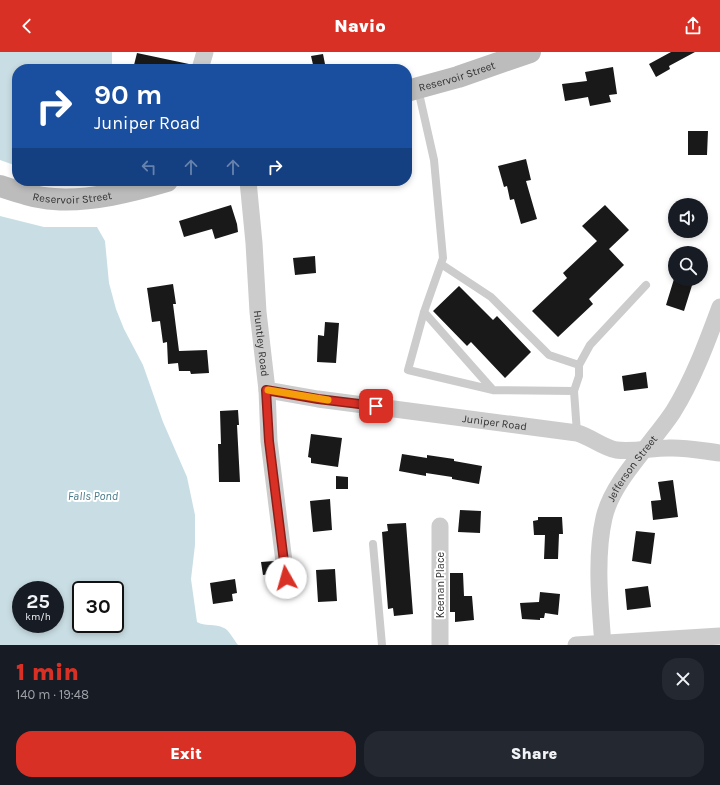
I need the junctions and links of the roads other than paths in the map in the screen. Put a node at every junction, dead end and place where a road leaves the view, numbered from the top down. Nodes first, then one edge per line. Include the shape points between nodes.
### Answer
1 (205, 52) edge
2 (530, 52) edge
3 (201, 64) edge
4 (412, 90) edge
5 (0, 186) edge
6 (151, 186) edge
7 (248, 186) edge
8 (441, 264) junction
9 (646, 285) dead end
10 (720, 307) edge
11 (424, 312) junction
12 (579, 365) junction
13 (266, 390) junction
14 (493, 390) junction
15 (574, 391) junction
16 (577, 433) junction
17 (645, 450) junction
18 (720, 453) edge
19 (440, 526) dead end
20 (373, 544) dead end
21 (286, 578) dead end
22 (720, 636) edge
23 (603, 644) edge
24 (382, 645) edge
25 (440, 645) edge
26 (576, 645) edge

1 - 3 street
2 - 4 street, Reservoir Street
4 - 8 lane via 434,160 443,258
5 - 6 street, Reservoir Street via 54,199 92,198
7 - 13 street, Huntley Road
8 - 11 lane
8 - 12 lane via 491,297 549,356
9 - 12 lane via 590,345
10 - 17 street, Jefferson Street via 685,390
11 - 14 lane
11 - 14 lane via 408,370
12 - 15 lane via 579,376
13 - 16 street, Juniper Road
13 - 21 street, Huntley Road via 269,441
14 - 15 lane
15 - 16 lane
16 - 17 street, Juniper Road via 606,447 629,451
17 - 18 street, Juniper Road via 671,448
17 - 23 street, Jefferson Street via 616,488 604,517 599,553
19 - 25 street, Keenan Place
20 - 24 lane
22 - 23 street
23 - 26 street

